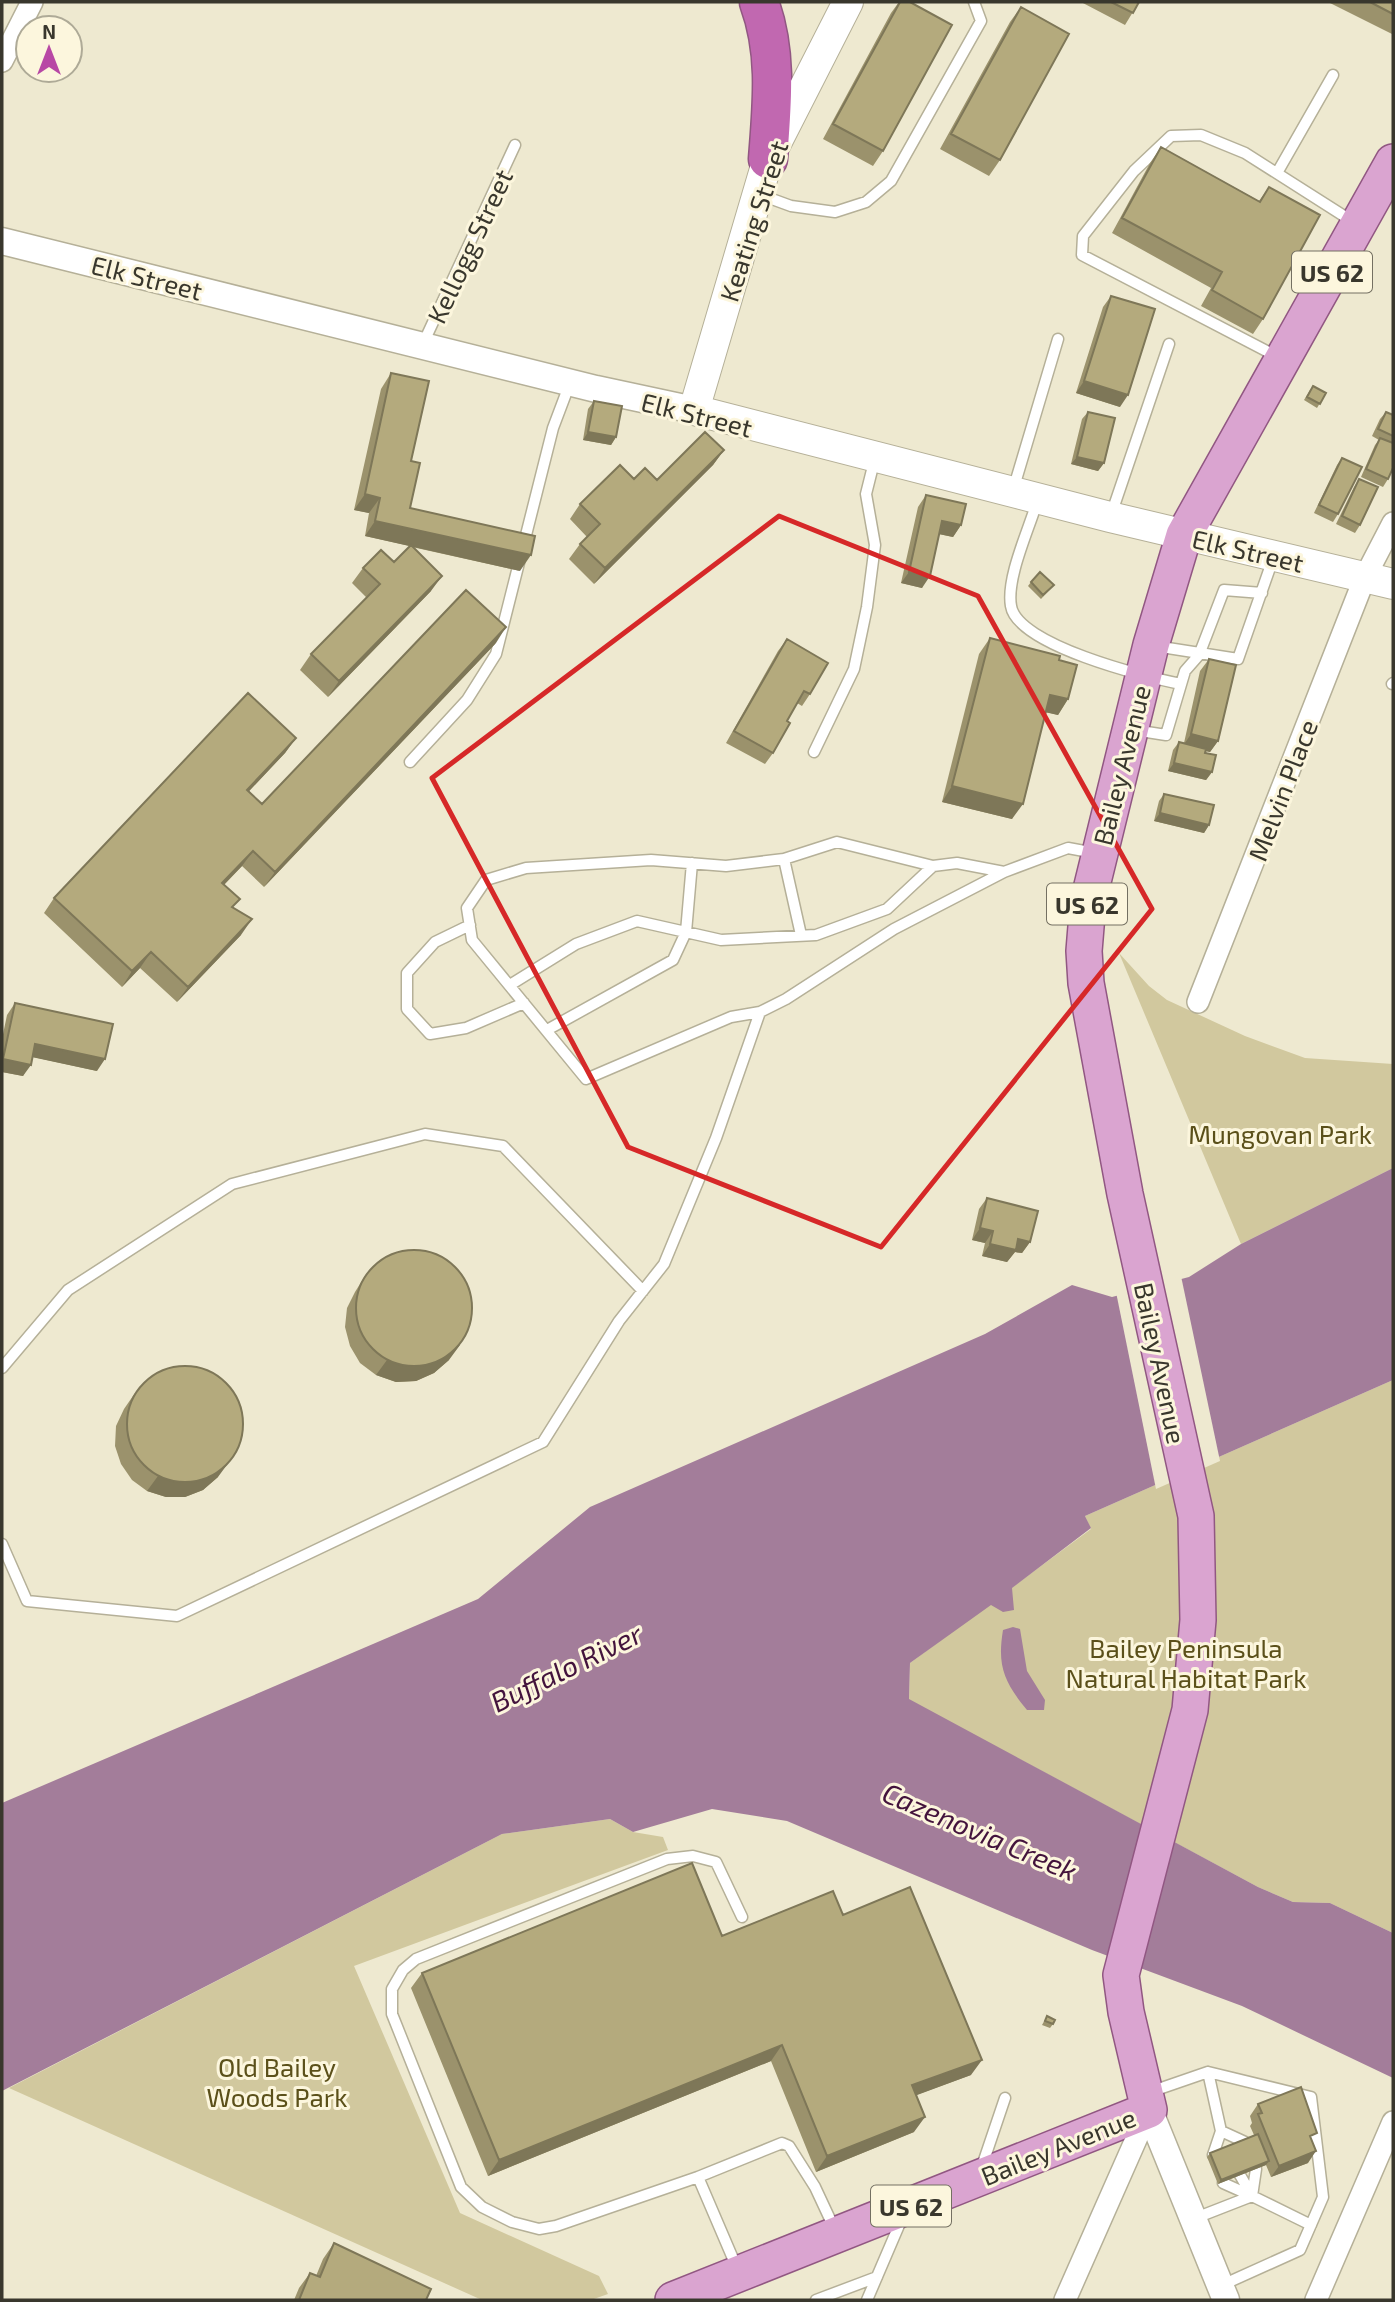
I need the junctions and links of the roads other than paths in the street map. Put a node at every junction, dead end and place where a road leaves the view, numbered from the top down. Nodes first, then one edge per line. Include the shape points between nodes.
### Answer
1 (32, 2) edge
2 (759, 2) edge
3 (848, 2) edge
4 (974, 2) edge
5 (2, 61) edge
6 (1333, 75) dead end
7 (515, 145) dead end
8 (1393, 162) edge
9 (1277, 173) junction
10 (763, 176) junction
11 (1358, 225) junction
12 (2, 241) edge
13 (1058, 339) dead end
14 (1169, 344) dead end
15 (422, 346) junction
16 (1284, 360) junction
17 (570, 383) junction
18 (694, 410) junction
19 (875, 458) junction
20 (1025, 496) junction
21 (1110, 517) junction
22 (1393, 523) edge
23 (1184, 535) junction
24 (1274, 556) junction
25 (1379, 580) edge
26 (1262, 593) junction
27 (1199, 655) junction
28 (1147, 661) junction
29 (1181, 684) junction
30 (1130, 729) junction
31 (814, 752) dead end
32 (410, 762) dead end
33 (1098, 854) junction
34 (784, 859) junction
35 (692, 863) junction
36 (933, 866) junction
37 (1004, 872) junction
38 (470, 925) junction
39 (686, 932) junction
40 (801, 936) junction
41 (510, 985) junction
42 (1198, 1002) dead end
43 (524, 1003) junction
44 (760, 1012) junction
45 (547, 1030) junction
46 (643, 1291) junction
47 (2, 1368) edge
48 (2, 1544) edge
49 (742, 1917) dead end
50 (1208, 2072) junction
51 (1006, 2098) dead end
52 (1147, 2102) junction
53 (1393, 2122) edge
54 (1221, 2130) junction
55 (1245, 2142) edge
56 (1229, 2148) edge
57 (1213, 2155) edge
58 (1256, 2169) edge
59 (1240, 2175) edge
60 (698, 2178) junction
61 (978, 2179) junction
62 (1223, 2183) edge
63 (1252, 2196) junction
64 (907, 2207) junction
65 (1193, 2219) junction
66 (1311, 2225) junction
67 (838, 2235) junction
68 (739, 2274) junction
69 (877, 2277) junction
70 (1223, 2293) edge
71 (673, 2300) edge
72 (816, 2300) edge
73 (867, 2300) edge
74 (1065, 2300) edge
75 (1316, 2300) edge

1 - 5 street
2 - 10 highway via 768,26 772,60
3 - 10 main road, Keating Street
4 - 10 lane via 981,21 891,181 866,202 835,212 791,206
6 - 9 lane
7 - 15 lane, Kellogg Street
8 - 11 main road, Bailey Avenue / US 62
9 - 11 lane
9 - 16 lane via 1245,153 1201,135 1171,136 1134,171 1083,236 1082,255
10 - 18 main road, Keating Street
11 - 16 main road, Bailey Avenue / US 62
12 - 15 street, Elk Street
13 - 20 lane
14 - 21 lane
15 - 17 street, Elk Street
16 - 23 main road, Bailey Avenue / US 62
17 - 18 street, Elk Street
17 - 32 lane via 553,428 496,654 467,700
18 - 19 main road, Elk Street
19 - 20 main road, Elk Street
19 - 31 lane via 866,494 875,545 867,607 854,669
20 - 21 main road, Elk Street
20 - 28 lane via 1011,607 1025,629 1071,652
21 - 23 main road, Elk Street
22 - 25 street, Melvin Place
23 - 24 main road, Elk Street
23 - 28 main road, Bailey Avenue / US 62
24 - 25 main road, Elk Street
24 - 26 lane
25 - 42 street, Melvin Place
26 - 27 lane via 1224,590
26 - 27 lane via 1238,659
27 - 28 lane
27 - 29 lane
28 - 29 lane
28 - 30 main road, Bailey Avenue / US 62
29 - 30 lane via 1166,735
30 - 33 main road, Bailey Avenue / US 62
33 - 37 lane via 1068,848
33 - 52 main road, Bailey Avenue / US 62 via 1088,902 1086,983 1196,1516 1198,1620 1190,1710 1121,1975
34 - 35 lane via 726,866
34 - 36 lane via 837,842
34 - 40 lane
35 - 38 lane via 651,860 526,868 486,880 467,908
35 - 39 lane
36 - 37 lane via 957,863
36 - 40 lane via 887,909 816,935
37 - 44 lane via 894,929
38 - 41 lane via 472,940
38 - 43 lane via 435,942 407,973 407,1009 430,1034 466,1028
39 - 40 lane via 721,940
39 - 41 lane via 638,921 576,944
39 - 45 lane via 673,960
41 - 43 lane
43 - 45 lane
44 - 45 lane via 731,1017 586,1079
44 - 46 lane via 716,1138 664,1264
46 - 47 lane via 503,1146 425,1133 232,1184 68,1290
46 - 48 lane via 543,1442 177,1616 27,1601
49 - 60 lane via 716,1862 693,1856 667,1858 416,1959 392,1989 392,2014 402,2043 461,2187 482,2207 539,2229
50 - 52 lane
50 - 54 lane
50 - 66 lane via 1311,2097 1323,2197
51 - 61 lane
52 - 61 main road, Bailey Avenue / US 62
52 - 65 street
52 - 74 street
53 - 75 street
54 - 55 lane
54 - 56 lane
54 - 57 lane
58 - 63 lane
59 - 63 lane
60 - 67 lane via 782,2143 789,2146 815,2188
60 - 68 lane
61 - 64 main road, Bailey Avenue / US 62
62 - 63 lane
63 - 65 lane
63 - 66 lane
64 - 67 main road, Bailey Avenue / US 62
64 - 69 lane
65 - 70 street
66 - 70 lane via 1300,2250
67 - 68 main road, Bailey Avenue / US 62
68 - 71 main road, Bailey Avenue / US 62
69 - 72 lane
69 - 73 lane

